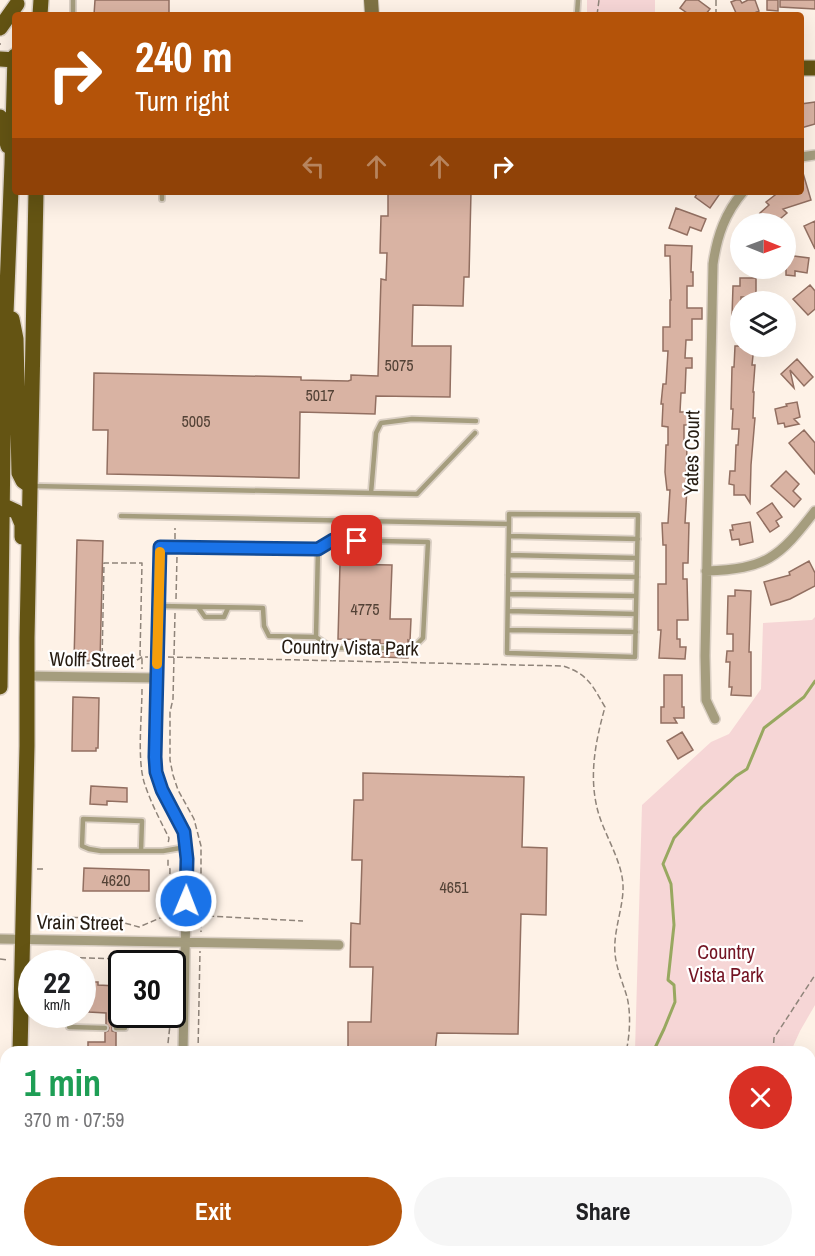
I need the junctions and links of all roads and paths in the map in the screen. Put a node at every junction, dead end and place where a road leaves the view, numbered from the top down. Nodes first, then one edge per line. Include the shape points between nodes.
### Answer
1 (12, 12) edge
2 (0, 28) edge
3 (0, 117) edge
4 (12, 164) joint
5 (36, 195) edge
6 (162, 195) edge
7 (740, 195) edge
8 (162, 200) dead end
9 (7, 287) junction
10 (476, 421) dead end
11 (475, 433) dead end
12 (30, 486) junction
13 (371, 493) junction
14 (2, 505) junction
15 (815, 511) edge
16 (121, 516) dead end
17 (509, 524) junction
18 (175, 528) dead end
19 (509, 536) junction
20 (638, 538) junction
21 (160, 547) joint
22 (176, 547) junction
23 (318, 549) junction
24 (508, 555) junction
25 (637, 558) junction
26 (706, 571) junction
27 (508, 574) junction
28 (637, 577) junction
29 (508, 594) junction
30 (636, 596) junction
31 (158, 606) junction
32 (175, 607) junction
33 (198, 607) junction
34 (228, 608) junction
35 (508, 611) junction
36 (636, 614) junction
37 (508, 630) junction
38 (636, 632) junction
39 (316, 637) junction
40 (142, 657) junction
41 (157, 657) junction
42 (174, 657) junction
43 (49, 660) dead end
44 (102, 664) junction
45 (27, 674) junction
46 (143, 678) junction
47 (156, 678) junction
48 (0, 687) edge
49 (714, 719) dead end
50 (186, 847) junction
51 (168, 850) junction
52 (141, 851) junction
53 (38, 862) dead end
54 (45, 869) dead end
55 (45, 917) dead end
56 (201, 921) junction
57 (303, 921) dead end
58 (0, 939) edge
59 (22, 939) junction
60 (185, 942) junction
61 (200, 942) junction
62 (339, 945) dead end
63 (815, 975) edge
64 (96, 1028) edge
65 (105, 1028) dead end
66 (170, 1028) edge
67 (20, 1046) edge
68 (168, 1046) edge
69 (183, 1046) edge
70 (198, 1046) edge
71 (628, 1046) edge
72 (773, 1046) edge

1 - 2 main road
3 - 4 main road
4 - 9 main road
5 - 12 main road
6 - 8 lane
7 - 26 street, Yates Court via 723,224 713,264
9 - 12 main road via 16,339 19,473
9 - 14 main road
10 - 13 lane via 412,419 381,423 376,433
11 - 13 lane via 417,494
12 - 13 lane
12 - 45 main road
14 - 45 main road via 16,512 22,524 19,650
14 - 48 main road
15 - 26 street via 791,542 770,558 749,567
16 - 17 lane
17 - 19 lane
17 - 20 lane via 509,514 638,515
18 - 22 path
19 - 20 lane
19 - 24 lane
20 - 25 lane
21 - 22 lane
21 - 31 street
22 - 23 lane
22 - 32 path
23 - 39 lane
23 - 39 lane via 333,540 428,542 423,638 413,648 332,648
24 - 25 lane
24 - 27 lane
25 - 28 lane
26 - 49 street, Yates Court via 706,700
27 - 28 lane
27 - 29 lane
28 - 30 lane
29 - 30 lane
29 - 35 lane
30 - 36 lane
31 - 32 lane
31 - 41 street
32 - 33 lane
32 - 42 path
33 - 34 lane
33 - 34 lane via 205,617 224,617
34 - 39 lane via 263,608 269,636
35 - 36 lane
35 - 37 lane
36 - 38 lane
37 - 38 lane
37 - 38 lane via 507,653 635,657
40 - 41 path, Country Vista Park
40 - 44 path, Country Vista Park via 132,664
40 - 44 path via 142,563 104,563
40 - 46 path
41 - 42 path, Country Vista Park
41 - 47 street
42 - 56 path via 170,759 201,846
42 - 71 path, Country Vista Park via 563,666 582,675 605,707 597,735 594,790 623,885 615,953 627,999
43 - 44 path, Country Vista Park
45 - 46 street, Wolff Street
45 - 59 main road
46 - 47 street, Wolff Street
46 - 51 path via 144,780 168,838
47 - 50 street via 156,772 182,826
50 - 51 lane
50 - 60 street
51 - 52 lane
51 - 55 path via 169,918 139,927 106,918
52 - 52 lane via 101,851 82,846 83,819 142,821
53 - 54 path via 37,869
56 - 57 path via 207,916
56 - 61 path
58 - 59 street, Vrain Street
59 - 60 street, Vrain Street
59 - 67 main road
60 - 61 street, Vrain Street
60 - 69 street
61 - 62 street, Vrain Street
61 - 70 path
63 - 72 path via 774,1038
64 - 65 lane
66 - 68 path

